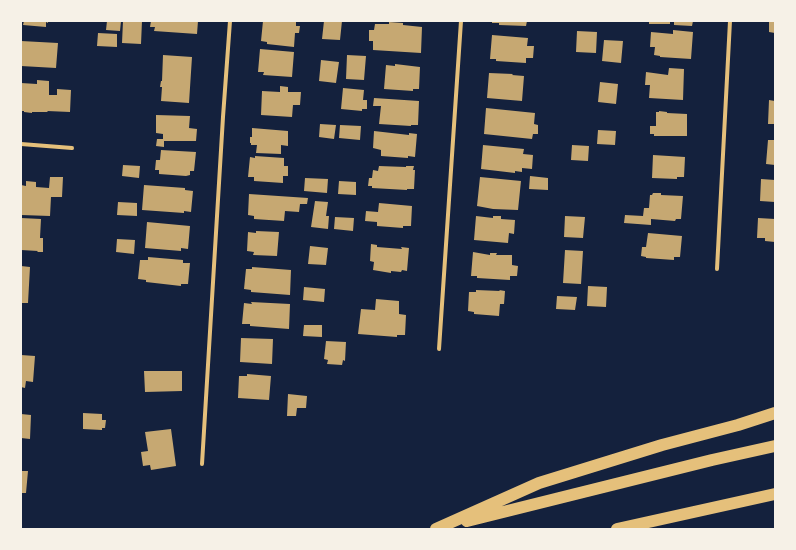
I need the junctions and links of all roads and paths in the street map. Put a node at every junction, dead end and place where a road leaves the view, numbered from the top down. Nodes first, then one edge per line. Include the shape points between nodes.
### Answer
1 (230, 21) edge
2 (461, 21) edge
3 (730, 21) edge
4 (21, 144) edge
5 (72, 148) dead end
6 (717, 269) dead end
7 (439, 349) dead end
8 (775, 413) edge
9 (775, 446) edge
10 (202, 464) dead end
11 (775, 494) edge
12 (436, 529) edge
13 (618, 529) edge

1 - 10 street
2 - 7 street
3 - 6 street
4 - 5 street
8 - 12 highway via 539,483
9 - 12 highway
11 - 13 highway

